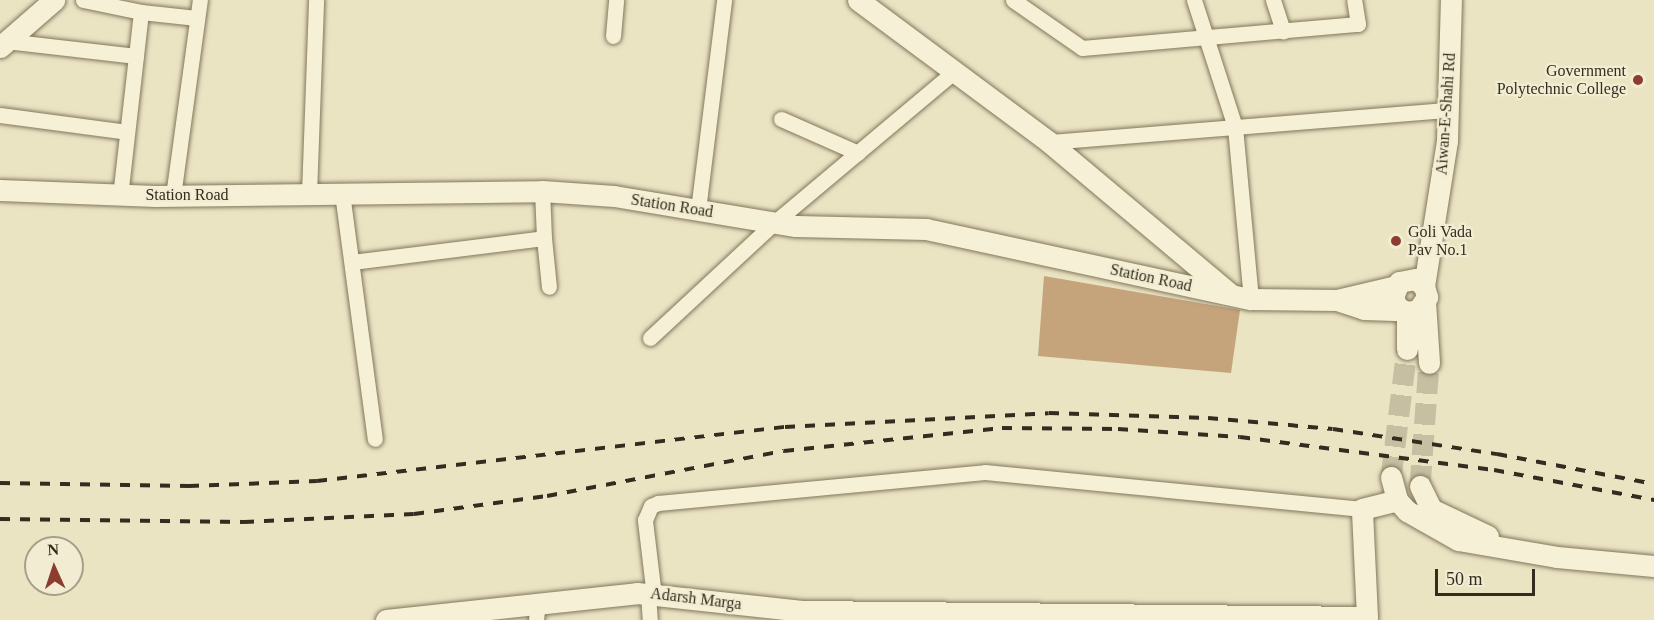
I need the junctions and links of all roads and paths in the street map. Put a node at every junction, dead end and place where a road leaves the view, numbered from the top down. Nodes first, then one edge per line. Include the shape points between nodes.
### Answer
1 (54, 0) edge
2 (83, 0) edge
3 (200, 0) edge
4 (316, 0) edge
5 (616, 0) edge
6 (724, 0) edge
7 (858, 0) edge
8 (1013, 0) edge
9 (1194, 0) edge
10 (1273, 0) edge
11 (1354, 0) edge
12 (1451, 0) edge
13 (141, 12) junction
14 (197, 18) junction
15 (1283, 31) junction
16 (613, 36) dead end
17 (1207, 39) junction
18 (3, 44) edge
19 (136, 56) junction
20 (954, 72) junction
21 (1448, 110) junction
22 (0, 115) edge
23 (781, 119) dead end
24 (1235, 127) junction
25 (127, 132) junction
26 (1049, 142) junction
27 (858, 153) junction
28 (0, 190) edge
29 (542, 191) junction
30 (342, 193) junction
31 (309, 194) junction
32 (120, 195) junction
33 (173, 196) junction
34 (699, 210) junction
35 (775, 222) junction
36 (544, 238) junction
37 (352, 262) junction
38 (549, 287) dead end
39 (1410, 296) junction
40 (1241, 297) junction
41 (650, 338) dead end
42 (1407, 349) tunnel mouth
43 (1429, 363) tunnel mouth
44 (375, 439) dead end
45 (1391, 477) tunnel mouth
46 (1420, 486) tunnel mouth
47 (1397, 500) junction
48 (1362, 509) junction
49 (1506, 548) junction
50 (1654, 566) edge
51 (651, 595) junction
52 (537, 611) edge
53 (446, 616) edge
54 (1001, 616) edge
55 (386, 620) edge
56 (650, 620) edge

1 - 18 main road
2 - 13 street
3 - 14 street
4 - 31 street
5 - 16 street
6 - 34 street
7 - 20 main road
8 - 17 street via 1082,48
9 - 17 street
10 - 15 street
11 - 15 street via 1358,24
12 - 21 main road, Aiwan-E-Shahi Rd
13 - 14 street
13 - 19 street
14 - 33 street
15 - 17 street
17 - 24 street
18 - 19 street
19 - 25 street
20 - 26 main road
20 - 27 street
21 - 24 street
21 - 39 main road, Aiwan-E-Shahi Rd via 1433,227
22 - 25 street
23 - 27 street
24 - 26 street
24 - 40 street
25 - 32 street
26 - 40 main road
27 - 35 street
28 - 32 main road, Station Road
29 - 30 main road, Station Road
29 - 34 main road, Station Road
29 - 36 street
30 - 31 main road, Station Road
30 - 37 street
31 - 33 main road, Station Road
32 - 33 main road, Station Road
34 - 35 main road, Station Road
35 - 40 main road, Station Road via 926,229
35 - 41 street
36 - 37 street
36 - 38 street
37 - 44 street
39 - 40 main road, Station Road via 1364,309 1336,300
39 - 42 main road
39 - 43 main road
45 - 47 main road
46 - 49 main road via 1431,509
47 - 48 main road
47 - 49 main road via 1419,521 1445,536 1483,547
48 - 51 street via 985,472 658,503 651,506 645,520
48 - 54 main road, Adarsh Marga via 1367,617
49 - 50 main road
51 - 52 main road, Adarsh Marga
51 - 54 main road, Adarsh Marga via 804,611
51 - 56 street
52 - 53 main road, Adarsh Marga
53 - 55 main road, Adarsh Marga

